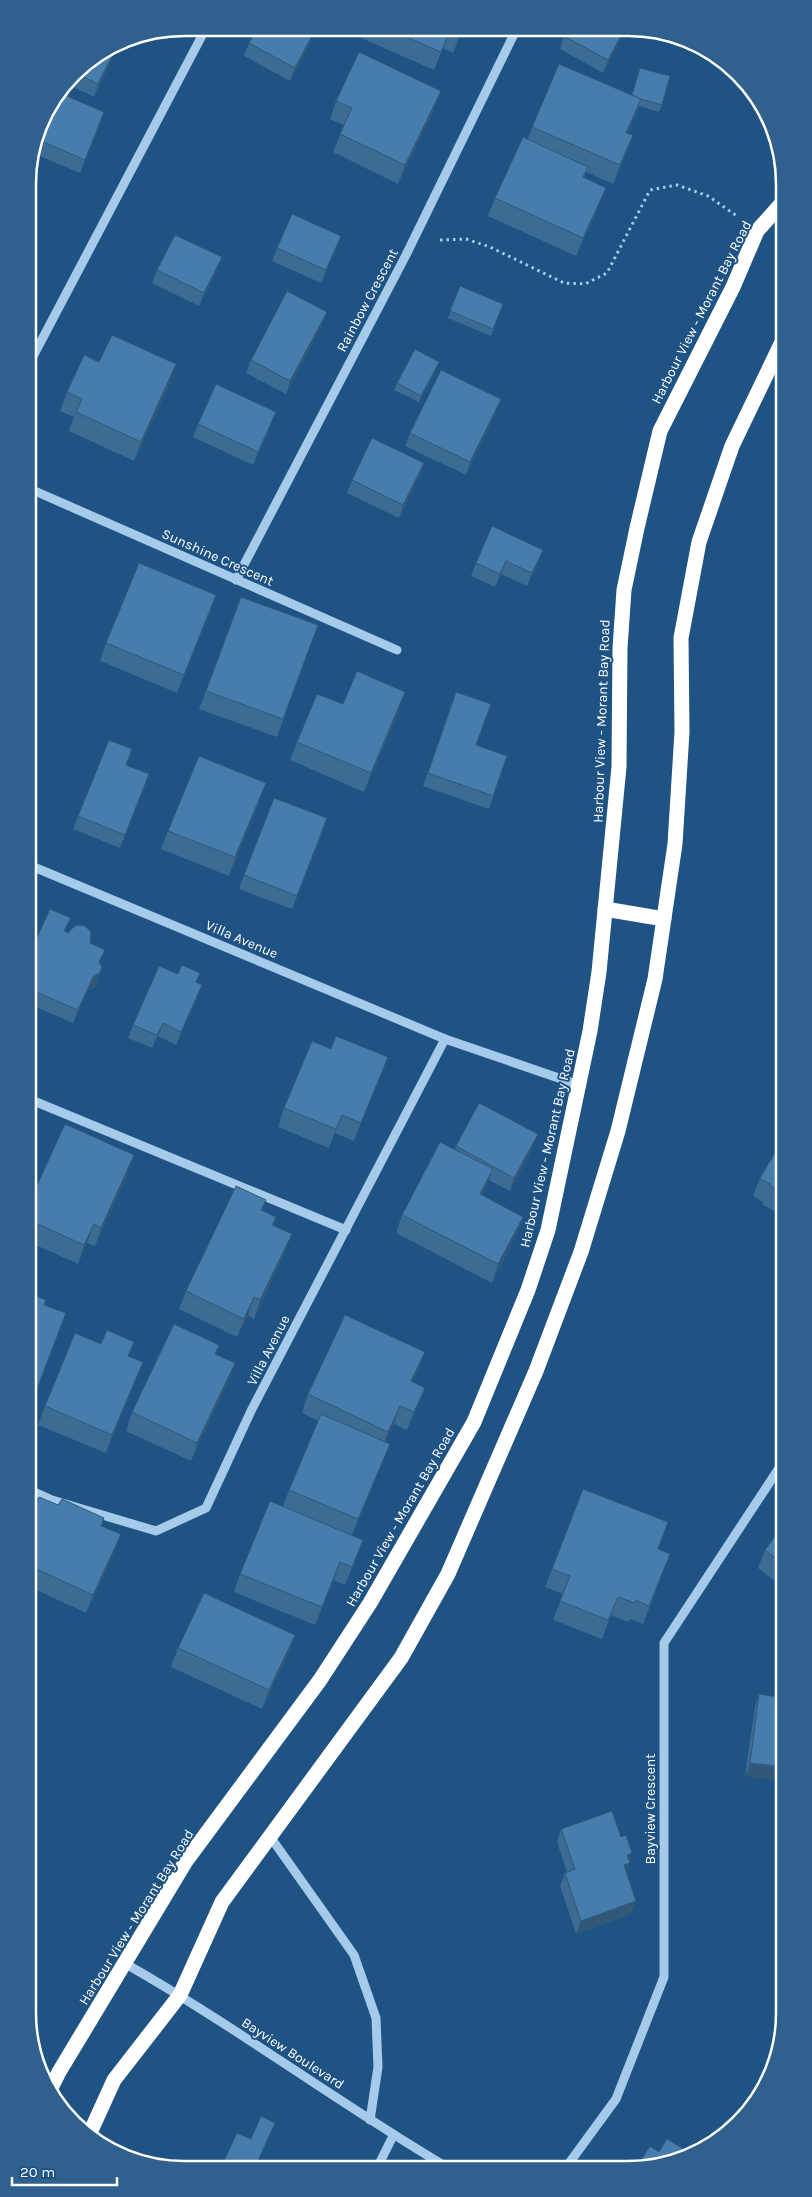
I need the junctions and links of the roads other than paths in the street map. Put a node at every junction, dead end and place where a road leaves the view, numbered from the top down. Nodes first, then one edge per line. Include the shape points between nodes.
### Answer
1 (513, 36) edge
2 (201, 37) edge
3 (776, 210) edge
4 (37, 349) edge
5 (776, 355) edge
6 (37, 492) edge
7 (236, 580) junction
8 (397, 650) dead end
9 (37, 867) edge
10 (605, 909) junction
11 (664, 919) junction
12 (445, 1039) junction
13 (579, 1085) junction
14 (36, 1102) edge
15 (346, 1230) junction
16 (775, 1474) edge
17 (36, 1493) edge
18 (269, 1835) junction
19 (126, 1964) junction
20 (180, 1995) junction
21 (54, 2082) edge
22 (370, 2120) junction
23 (92, 2128) edge
24 (393, 2136) junction
25 (380, 2161) edge
26 (436, 2161) edge
27 (571, 2161) edge

1 - 7 street, Rainbow Crescent via 406,255
2 - 4 street
3 - 10 highway, Harbour View - Morant Bay Road via 757,231 734,287 660,431 624,590 619,766
5 - 11 highway via 732,446 699,542 681,638 682,732 675,844
6 - 7 street, Sunshine Crescent
7 - 8 street, Sunshine Crescent
9 - 12 street, Villa Avenue
10 - 11 highway
10 - 13 highway, Harbour View - Morant Bay Road via 599,972
11 - 18 highway via 655,979 618,1131 581,1252 498,1460 448,1574 401,1658
12 - 13 street, Villa Avenue
12 - 15 street, Villa Avenue
13 - 19 highway, Harbour View - Morant Bay Road via 548,1230 528,1290 474,1422 370,1603 320,1680 186,1862
14 - 15 street
15 - 17 street, Villa Avenue via 252,1409 206,1508 156,1531
16 - 27 street, Bayview Crescent via 664,1643 664,1977 616,2099
18 - 20 highway via 222,1902
18 - 22 street via 354,1955 376,2018 378,2067
19 - 20 street, Bayview Boulevard
19 - 21 highway, Harbour View - Morant Bay Road
20 - 22 street, Bayview Boulevard
20 - 23 highway via 114,2080
22 - 24 street, Bayview Boulevard
24 - 25 street
24 - 26 street, Bayview Boulevard

